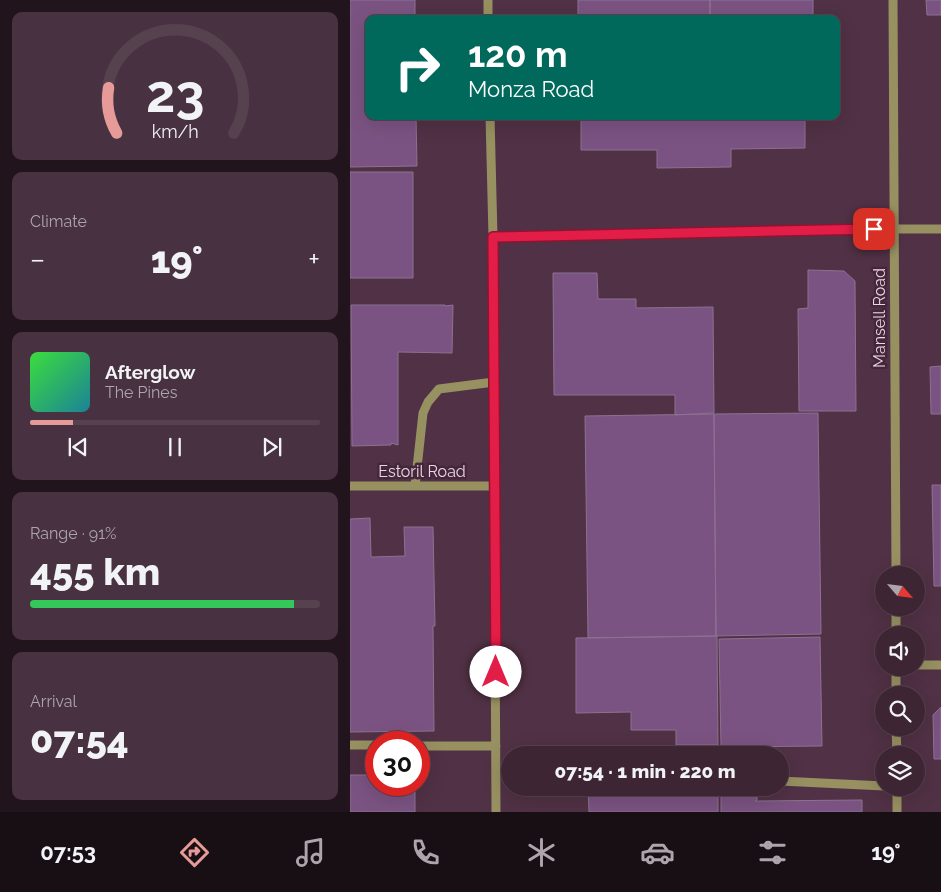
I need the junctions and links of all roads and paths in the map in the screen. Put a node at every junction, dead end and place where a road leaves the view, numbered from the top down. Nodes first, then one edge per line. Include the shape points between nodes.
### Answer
1 (488, 0) edge
2 (893, 0) edge
3 (488, 15) edge
4 (490, 120) edge
5 (893, 229) junction
6 (941, 229) edge
7 (493, 237) junction
8 (494, 382) junction
9 (350, 486) edge
10 (415, 486) junction
11 (494, 486) junction
12 (896, 566) edge
13 (925, 665) edge
14 (941, 665) edge
15 (350, 745) edge
16 (365, 745) edge
17 (430, 746) edge
18 (496, 746) junction
19 (789, 781) edge
20 (875, 786) edge
21 (897, 796) edge
22 (496, 812) edge
23 (897, 812) edge

1 - 3 street
2 - 5 street, Mansell Road
4 - 7 street
5 - 6 street
5 - 7 street
5 - 12 street, Mansell Road
7 - 8 street
8 - 10 street via 439,389 434,394 422,413
8 - 11 street
9 - 10 street, Estoril Road
10 - 11 street, Estoril Road
11 - 18 street
13 - 14 street
15 - 16 street
17 - 18 street
18 - 22 street
19 - 20 street
21 - 23 street

